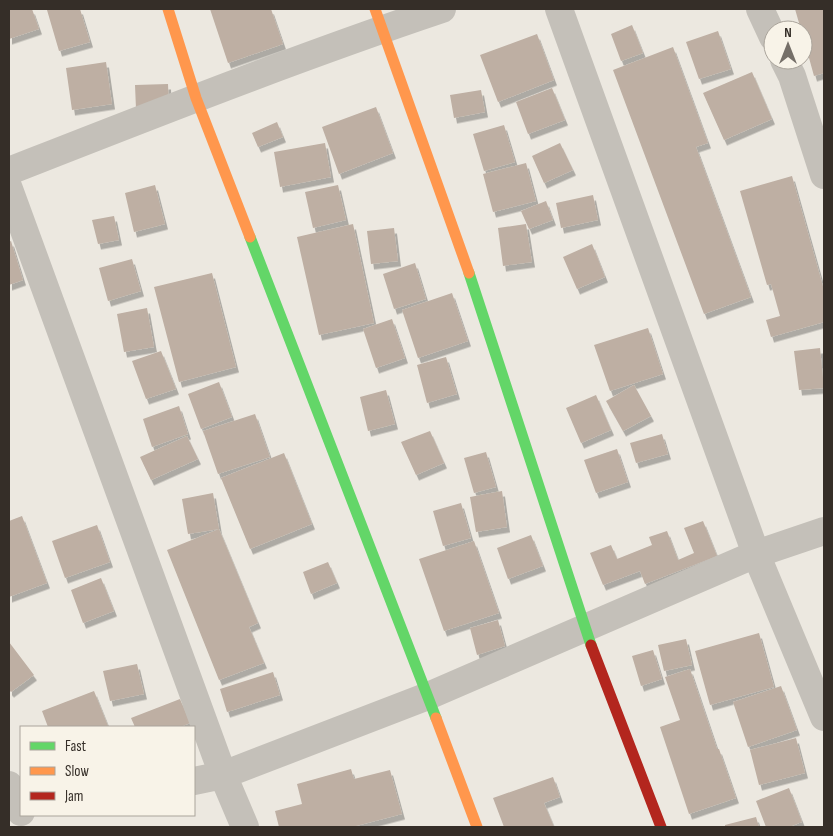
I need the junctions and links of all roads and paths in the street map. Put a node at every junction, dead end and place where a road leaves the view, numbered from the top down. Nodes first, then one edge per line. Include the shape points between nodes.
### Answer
1 (168, 9) edge
2 (442, 9) edge
3 (559, 9) edge
4 (378, 19) edge
5 (789, 70) edge
6 (196, 98) junction
7 (9, 171) edge
8 (824, 174) edge
9 (9, 189) edge
10 (824, 531) edge
11 (756, 554) junction
12 (585, 629) junction
13 (428, 696) junction
14 (824, 717) edge
15 (222, 775) junction
16 (195, 781) edge
17 (9, 785) edge
18 (20, 810) edge
19 (245, 827) edge
20 (477, 827) edge
21 (661, 827) edge

1 - 6 street
2 - 4 street
3 - 11 street
4 - 6 street
4 - 12 street via 457,235
5 - 8 street
6 - 7 street
6 - 13 street
9 - 15 street
10 - 11 street
11 - 12 street
11 - 14 street
12 - 13 street
12 - 21 street
13 - 15 street
13 - 20 street
15 - 16 street
15 - 19 street
17 - 18 street

